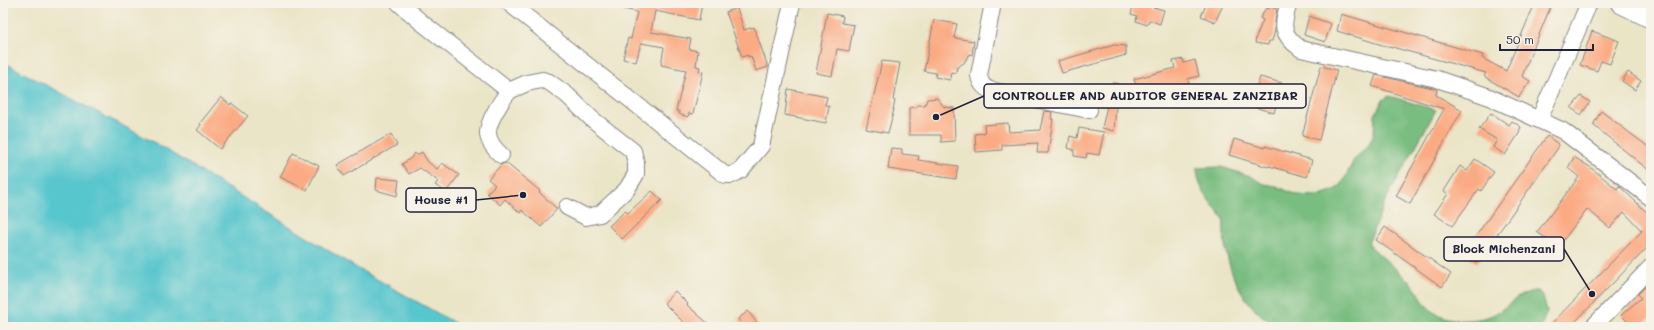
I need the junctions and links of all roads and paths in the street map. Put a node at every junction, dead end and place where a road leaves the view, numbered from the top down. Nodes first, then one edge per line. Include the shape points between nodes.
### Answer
1 (399, 3) edge
2 (508, 3) edge
3 (792, 3) edge
4 (993, 3) edge
5 (1289, 3) edge
6 (1589, 3) edge
7 (1621, 3) edge
8 (1651, 18) edge
9 (509, 91) junction
10 (1089, 110) dead end
11 (1539, 120) junction
12 (501, 156) dead end
13 (1651, 198) edge
14 (567, 207) dead end
15 (1651, 267) edge
16 (1593, 327) edge

1 - 9 street
2 - 3 street via 725,175 732,175 741,170 761,146
4 - 10 street via 979,75 984,88
5 - 11 street via 1283,22 1284,30 1300,49 1438,79 1487,96
6 - 11 street
7 - 8 main road
9 - 12 street via 500,102 488,133 492,145
9 - 14 street via 527,83 542,80 549,82 632,151 636,174 627,189 600,214 586,217
11 - 13 street via 1563,131
15 - 16 street

